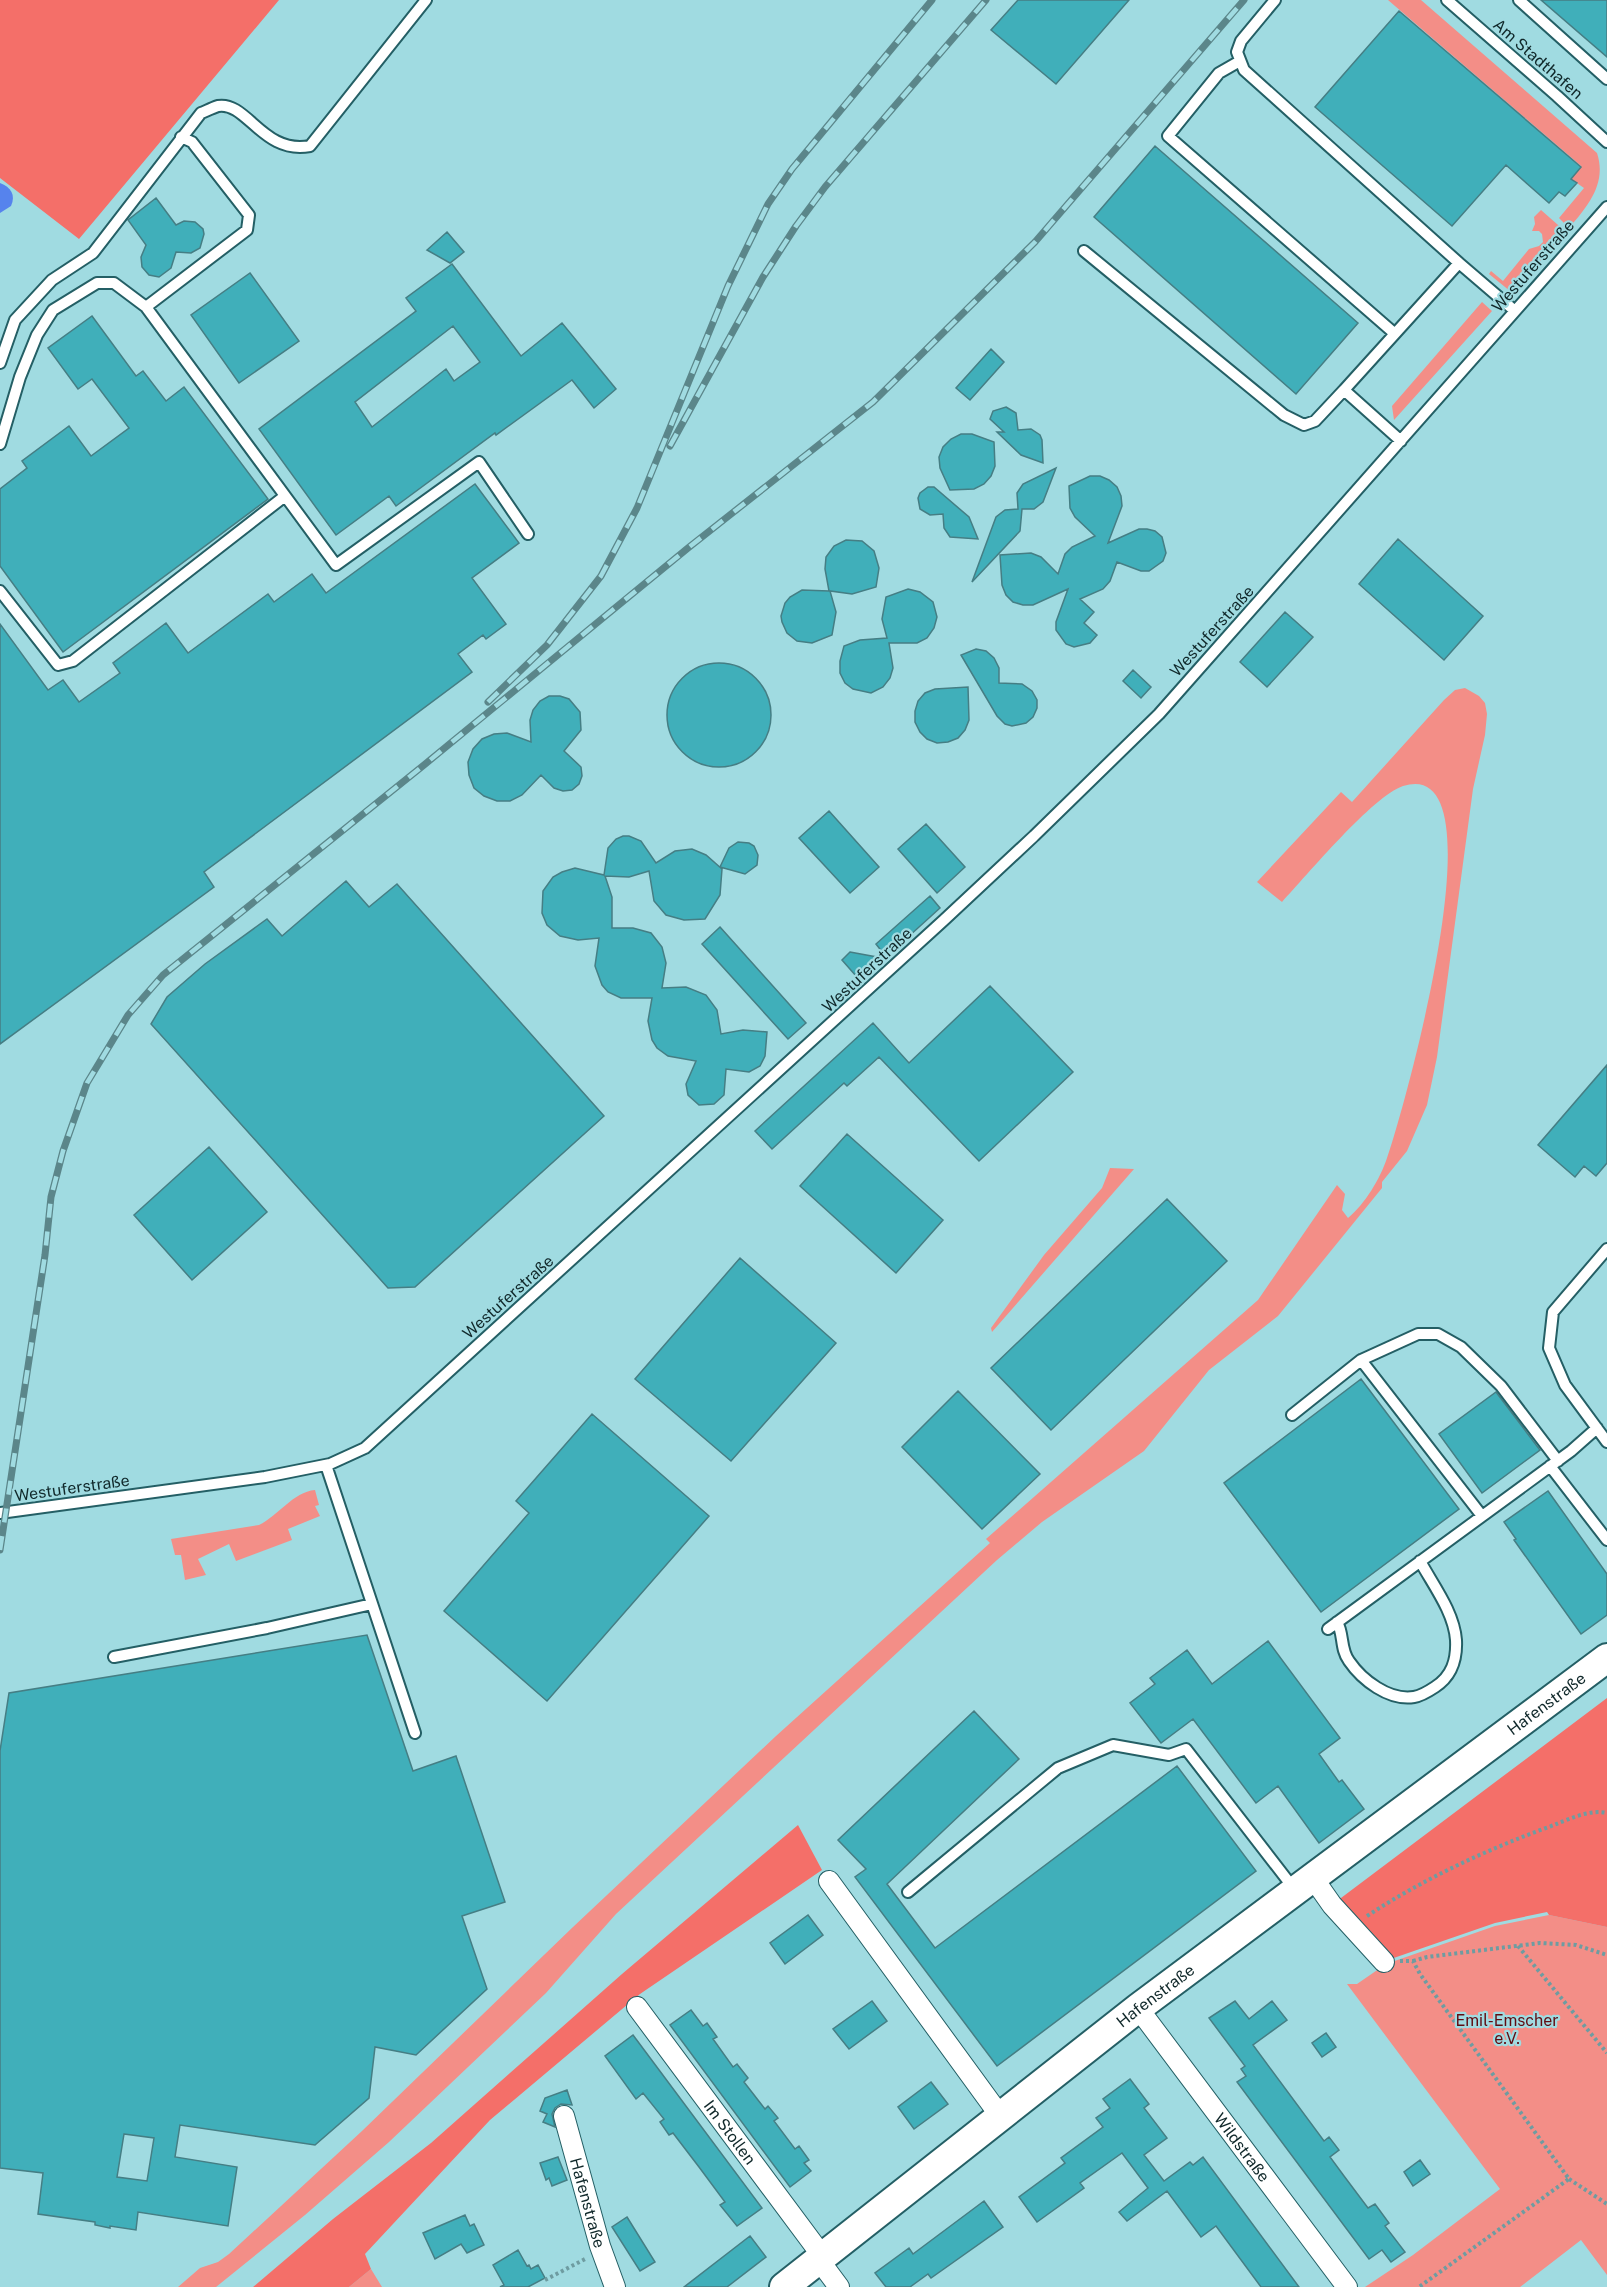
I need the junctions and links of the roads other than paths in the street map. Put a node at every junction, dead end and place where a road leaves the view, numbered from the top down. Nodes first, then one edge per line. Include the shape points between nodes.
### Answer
1 (426, 0) edge
2 (1275, 0) edge
3 (1447, 0) edge
4 (1519, 0) edge
5 (1240, 61) junction
6 (1607, 79) edge
7 (181, 137) junction
8 (1607, 142) edge
9 (1607, 207) edge
10 (1084, 251) dead end
11 (1459, 263) junction
12 (146, 306) junction
13 (1515, 310) junction
14 (1394, 333) junction
15 (0, 363) edge
16 (1344, 390) junction
17 (1401, 441) junction
18 (0, 444) edge
19 (285, 496) junction
20 (528, 534) dead end
21 (0, 591) edge
22 (1607, 1249) edge
23 (1361, 1360) junction
24 (1292, 1415) dead end
25 (1597, 1428) junction
26 (1607, 1442) edge
27 (1554, 1463) junction
28 (326, 1465) junction
29 (0, 1513) edge
30 (1482, 1516) junction
31 (1607, 1540) edge
32 (1420, 1561) junction
33 (372, 1604) junction
34 (114, 1657) dead end
35 (1607, 1658) edge
36 (415, 1733) dead end
37 (829, 1881) dead end
38 (1304, 1884) junction
39 (909, 1892) dead end
40 (1384, 1962) road end
41 (637, 2007) dead end
42 (1138, 2008) junction
43 (564, 2116) dead end
44 (1001, 2117) junction
45 (821, 2259) junction
46 (615, 2287) edge
47 (784, 2287) edge
48 (839, 2287) edge
49 (1347, 2287) edge

1 - 7 lane via 310,146 297,149 278,144 235,109 220,106 201,113
2 - 5 lane via 1241,41 1237,52
3 - 8 lane, Am Stadthafen
4 - 6 lane
5 - 11 lane via 1244,69
5 - 14 lane via 1219,73 1168,136
7 - 12 lane via 192,142 249,215 248,230
7 - 15 lane via 93,253 52,280 15,320
9 - 13 lane, Westuferstraße
10 - 16 lane via 1284,415 1304,425 1315,421
11 - 13 lane
11 - 14 lane
12 - 18 lane via 114,283 97,283 53,310 37,335 20,377
12 - 19 lane
13 - 17 lane, Westuferstraße
14 - 16 lane
16 - 17 lane
17 - 28 lane, Westuferstraße via 1159,714 1034,836 365,1448
19 - 20 lane via 336,565 479,462
19 - 21 lane via 66,664 58,665
22 - 25 lane via 1553,1312 1549,1348 1565,1385
23 - 24 lane
23 - 27 lane via 1410,1336 1438,1334 1461,1347 1501,1386
23 - 30 lane
25 - 26 lane
25 - 27 lane
27 - 30 lane
27 - 31 lane
28 - 29 lane, Westuferstraße
28 - 33 lane
30 - 32 lane
32 - 32 lane via 1332,1626 1340,1626 1342,1649 1348,1660 1375,1687 1389,1694 1414,1697 1442,1683 1454,1664 1456,1638 1451,1618
33 - 34 lane
33 - 36 lane
35 - 38 street, Hafenstraße
37 - 44 street
38 - 39 lane via 1186,1749 1169,1755 1113,1745 1058,1768
38 - 40 street
38 - 42 street, Hafenstraße
41 - 45 street, Im Stollen
42 - 44 street, Hafenstraße
42 - 49 street, Wildstraße
43 - 46 street, Hafenstraße
44 - 45 street, Hafenstraße
45 - 47 street, Hafenstraße
45 - 48 street, Im Stollen

